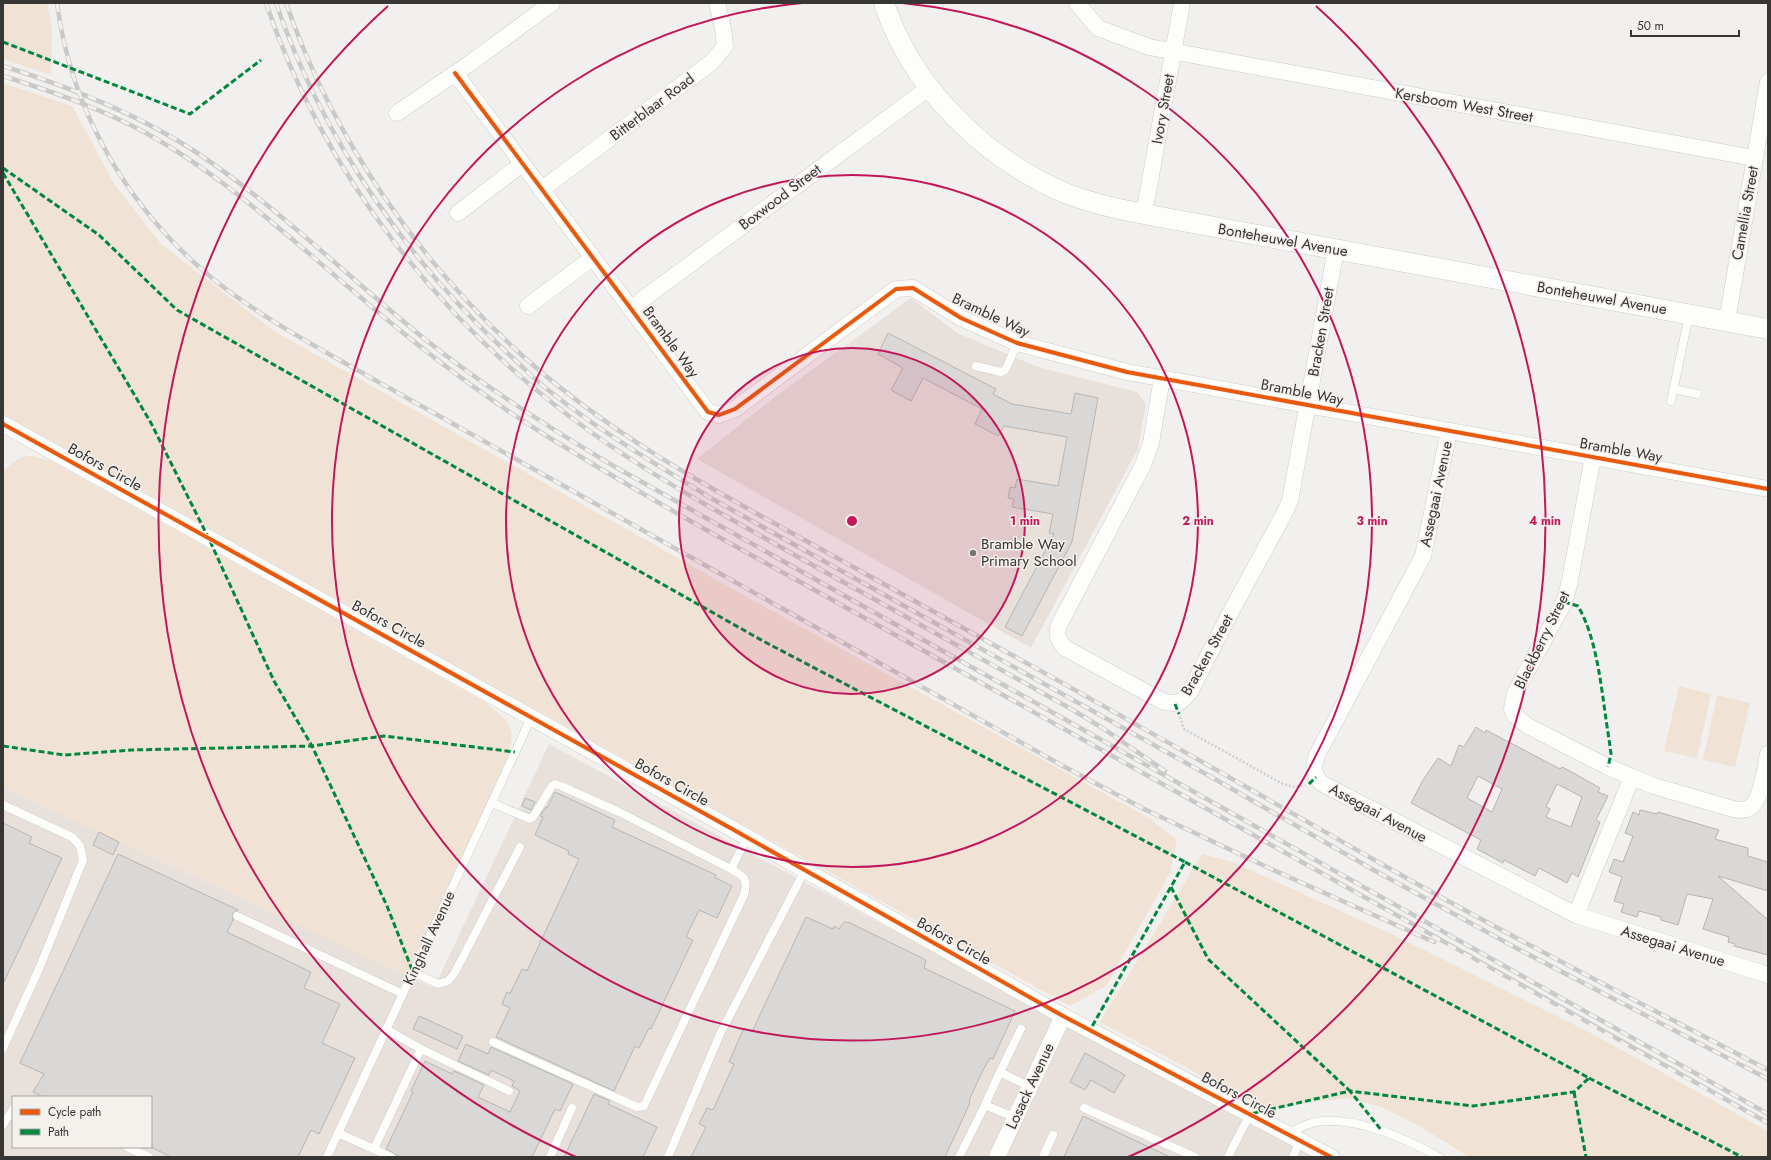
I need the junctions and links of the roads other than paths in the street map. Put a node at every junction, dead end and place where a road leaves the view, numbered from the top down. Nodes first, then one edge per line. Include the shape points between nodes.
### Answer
1 (552, 3) edge
2 (717, 3) edge
3 (884, 3) edge
4 (1077, 3) edge
5 (1182, 3) edge
6 (1174, 51) junction
7 (455, 73) junction
8 (1768, 82) edge
9 (930, 87) junction
10 (397, 113) dead end
11 (1754, 158) junction
12 (522, 164) junction
13 (541, 190) junction
14 (458, 213) dead end
15 (1144, 214) junction
16 (1336, 249) junction
17 (592, 258) junction
18 (528, 306) dead end
19 (632, 308) junction
20 (1689, 314) junction
21 (1727, 321) junction
22 (1768, 329) edge
23 (1017, 343) junction
24 (976, 366) dead end
25 (1162, 378) junction
26 (1674, 389) junction
27 (1697, 394) dead end
28 (1671, 401) dead end
29 (1308, 405) junction
30 (4, 428) edge
31 (1449, 432) junction
32 (1593, 457) junction
33 (1768, 489) edge
34 (531, 718) junction
35 (1768, 754) edge
36 (1632, 778) junction
37 (492, 803) junction
38 (3, 805) edge
39 (747, 838) junction
40 (520, 847) dead end
41 (732, 869) junction
42 (805, 870) junction
43 (1576, 915) junction
44 (237, 916) dead end
45 (413, 972) junction
46 (1768, 975) edge
47 (403, 994) junction
48 (1063, 1016) junction
49 (386, 1029) junction
50 (1021, 1029) dead end
51 (493, 1042) dead end
52 (3, 1048) edge
53 (421, 1049) junction
54 (1000, 1072) junction
55 (1030, 1087) junction
56 (509, 1091) dead end
57 (985, 1104) junction
58 (572, 1108) dead end
59 (1084, 1108) dead end
60 (12, 1110) edge
61 (1250, 1114) junction
62 (1016, 1118) junction
63 (3, 1124) edge
64 (338, 1133) junction
65 (1053, 1135) dead end
66 (1294, 1137) junction
67 (129, 1148) edge
68 (374, 1149) junction
69 (149, 1157) edge
70 (327, 1157) edge
71 (391, 1157) edge
72 (550, 1157) edge
73 (668, 1157) edge
74 (959, 1157) edge
75 (998, 1157) edge
76 (1043, 1157) edge
77 (1195, 1157) edge
78 (1228, 1157) edge
79 (1292, 1157) edge
80 (1331, 1157) edge
81 (1439, 1157) edge

1 - 7 street
2 - 13 street, Bitterblaar Road via 724,46 712,62
3 - 9 street, Bonteheuwel Avenue via 910,57
4 - 6 street, Kersboom West Street via 1098,28 1149,47
5 - 6 street, Ivory Street
6 - 11 street, Kersboom West Street
6 - 15 street, Ivory Street
7 - 10 street
7 - 12 street, Bramble Way
8 - 11 street, Camellia Street
9 - 15 street, Bonteheuwel Avenue via 962,124 1013,165 1037,179 1085,200
9 - 19 street, Boxwood Street
11 - 21 street, Camellia Street
12 - 13 street, Bramble Way
12 - 14 street
13 - 17 street, Bramble Way
15 - 16 street, Bonteheuwel Avenue
16 - 20 street, Bonteheuwel Avenue
16 - 29 street, Bracken Street
17 - 18 street
17 - 19 street, Bramble Way
19 - 23 street, Bramble Way via 708,412 719,415 735,409 896,289 913,288 961,318
20 - 21 street, Bonteheuwel Avenue
20 - 26 lane
21 - 22 street, Bonteheuwel Avenue
23 - 24 lane via 1006,369 1002,372
23 - 25 street, Bramble Way via 1127,372
25 - 29 street, Bramble Way
25 - 29 street, Bracken Street via 1150,443 1143,465 1060,623 1057,635 1065,648 1162,701 1175,704 1182,701 1190,692 1290,501
26 - 27 lane
26 - 28 lane
29 - 31 street, Bramble Way
30 - 34 street, Bofors Circle
31 - 32 street, Bramble Way
31 - 43 street, Assegaai Avenue via 1423,556 1317,755 1314,770 1321,783
32 - 33 street, Bramble Way
32 - 36 street, Blackberry Street via 1564,602 1515,693 1512,708 1515,716 1528,726
34 - 37 lane, Kinghall Avenue
34 - 39 street, Bofors Circle
35 - 36 street, Blackberry Street via 1758,796 1750,807 1743,810
36 - 43 street
37 - 41 lane via 530,819 554,784 619,812
37 - 45 lane, Kinghall Avenue
38 - 52 lane via 72,837 80,846 83,860 39,969
39 - 41 lane
39 - 42 street, Bofors Circle
40 - 45 lane via 454,974 448,981 438,984
41 - 51 lane via 746,880 744,895 644,1106 637,1107
42 - 48 street, Bofors Circle
42 - 73 lane via 720,1034
43 - 46 street, Assegaai Avenue
44 - 47 lane
45 - 47 lane, Kinghall Avenue
47 - 49 lane, Kinghall Avenue
48 - 55 street, Losack Avenue
48 - 61 street, Bofors Circle
49 - 53 lane
49 - 64 lane, Kinghall Avenue
50 - 54 lane
53 - 56 lane
53 - 68 lane
54 - 55 lane
54 - 57 lane
55 - 62 street, Losack Avenue
57 - 62 lane
57 - 74 lane
58 - 72 lane
59 - 77 lane
60 - 63 lane
61 - 66 street, Bofors Circle
61 - 78 lane
62 - 75 street, Losack Avenue
64 - 68 lane
64 - 70 lane, Kinghall Avenue
65 - 76 lane
66 - 79 lane
66 - 80 street, Bofors Circle
66 - 81 lane via 1301,1126 1322,1121 1352,1123 1382,1131
67 - 69 lane
68 - 71 lane

